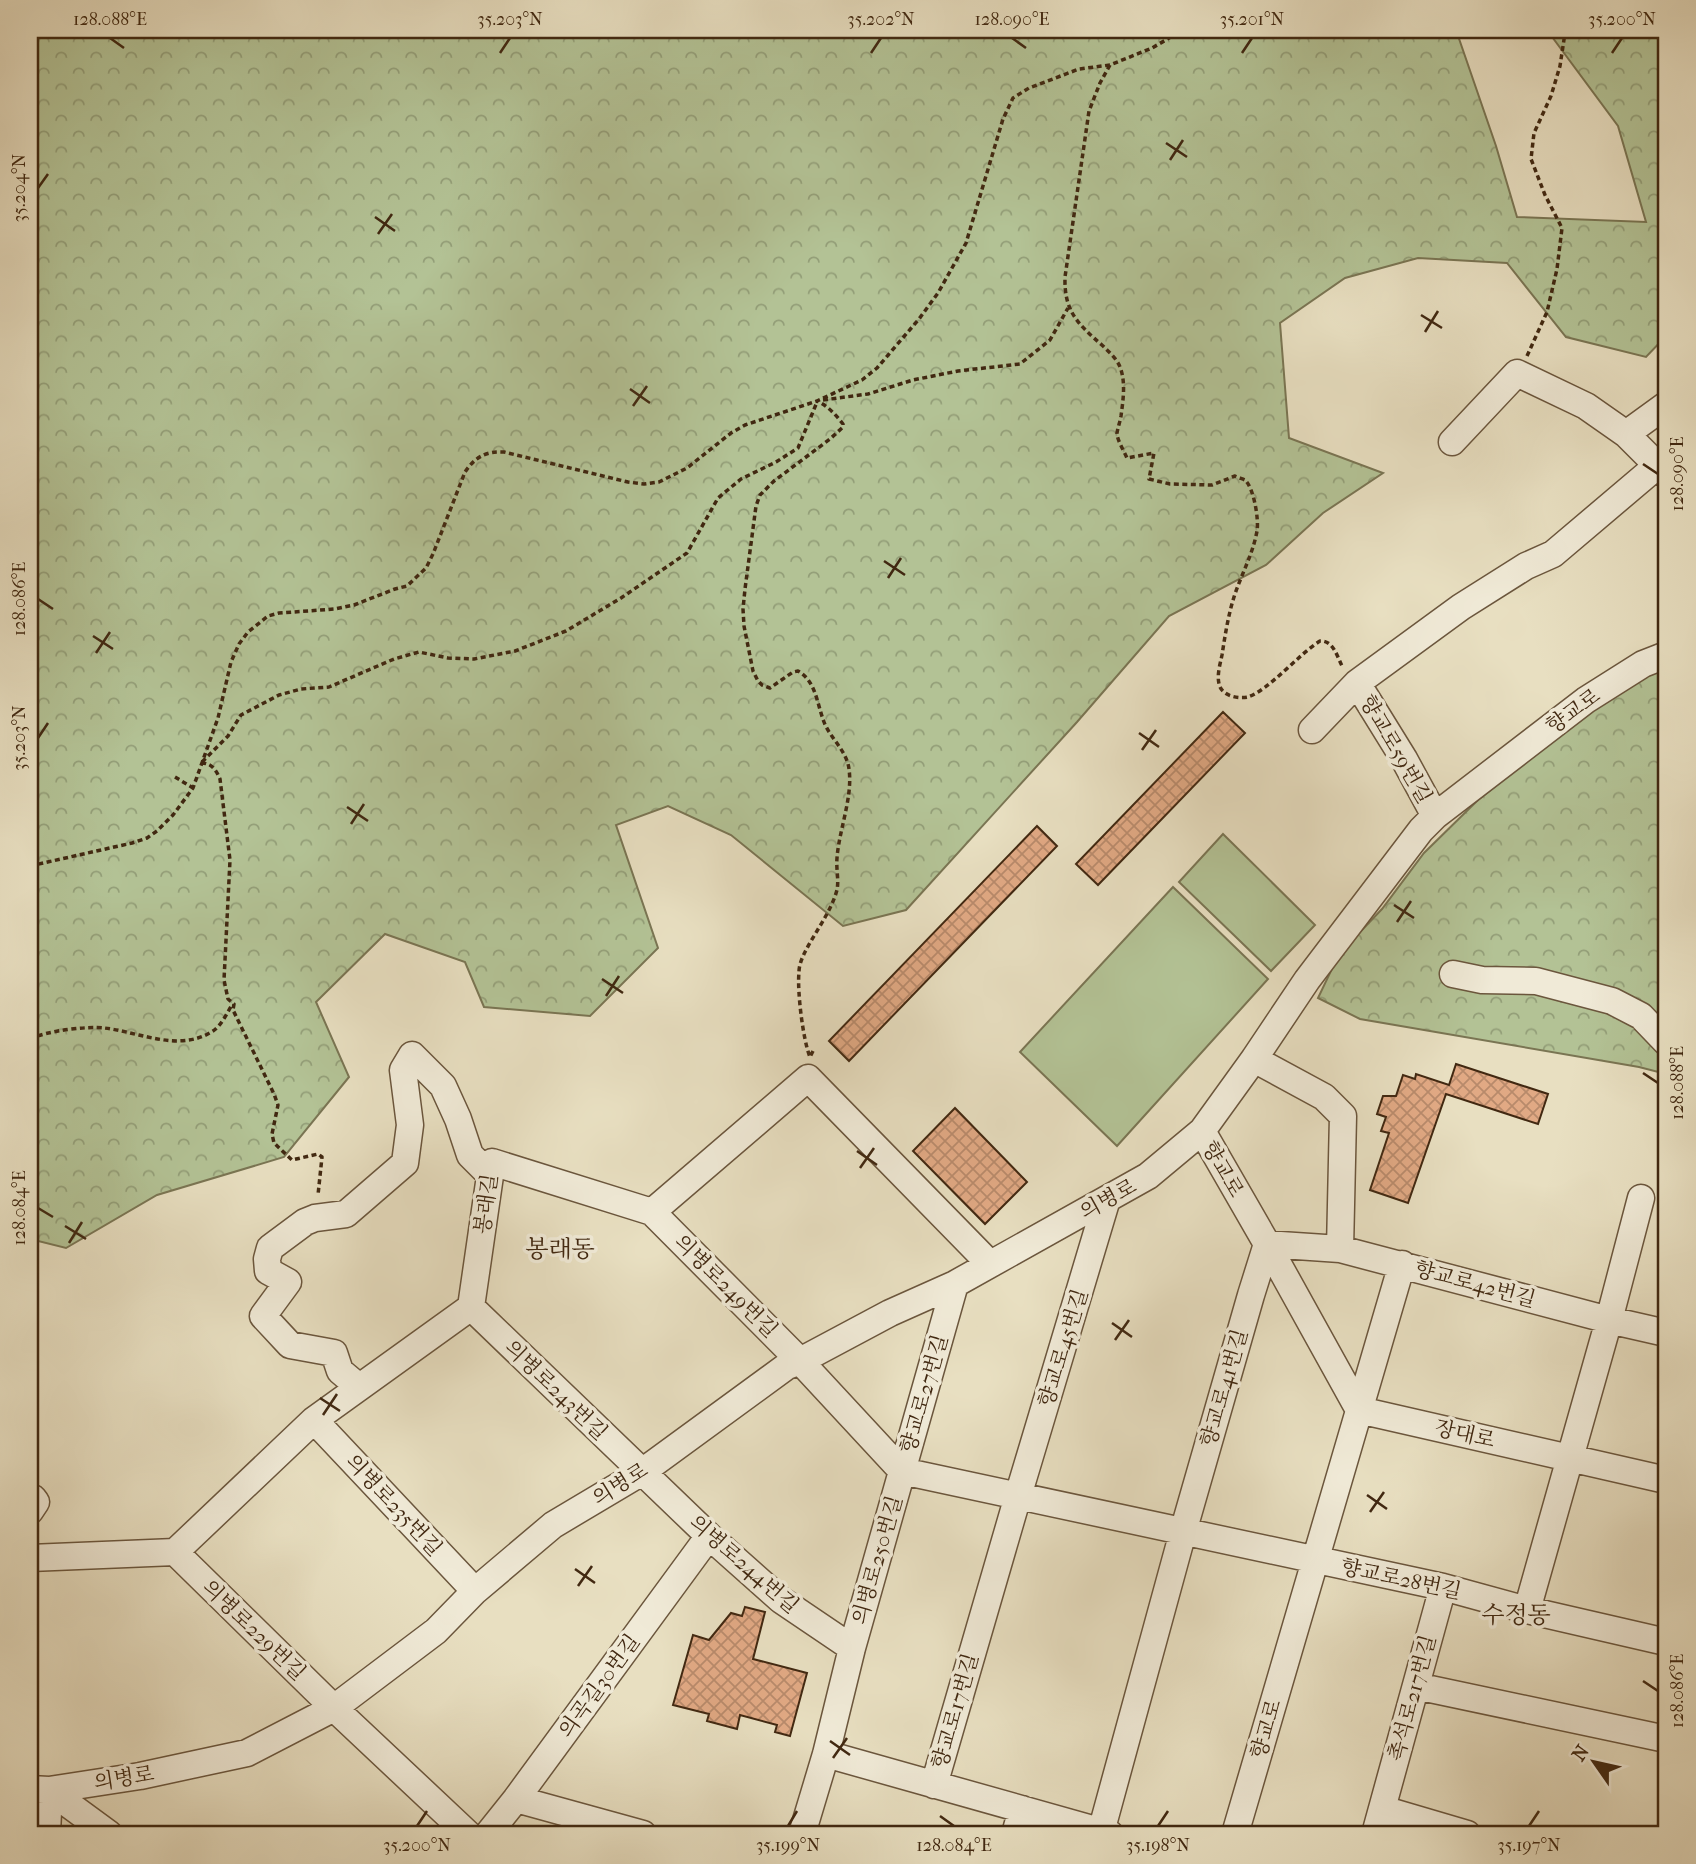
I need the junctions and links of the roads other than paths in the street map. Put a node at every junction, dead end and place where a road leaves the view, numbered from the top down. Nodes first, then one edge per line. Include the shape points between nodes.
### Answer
1 (1666, 405) edge
2 (1626, 434) junction
3 (1451, 442) dead end
4 (1662, 470) edge
5 (1666, 654) edge
6 (1355, 684) junction
7 (1312, 730) dead end
8 (1435, 816) junction
9 (1453, 974) dead end
10 (1666, 1042) edge
11 (1254, 1059) junction
12 (1202, 1131) junction
13 (490, 1175) junction
14 (1641, 1198) dead end
15 (1108, 1199) junction
16 (652, 1212) junction
17 (1267, 1244) junction
18 (1340, 1249) junction
19 (990, 1264) junction
20 (1402, 1264) junction
21 (955, 1284) junction
22 (471, 1307) junction
23 (1609, 1320) junction
24 (1666, 1333) edge
25 (800, 1361) junction
26 (359, 1387) junction
27 (1359, 1410) junction
28 (314, 1420) junction
29 (1570, 1458) junction
30 (902, 1471) junction
31 (642, 1472) junction
32 (1666, 1480) edge
33 (1017, 1496) junction
34 (30, 1497) edge
35 (30, 1511) edge
36 (1183, 1532) junction
37 (709, 1536) junction
38 (175, 1552) junction
39 (30, 1558) edge
40 (1315, 1560) junction
41 (1443, 1587) junction
42 (475, 1591) junction
43 (1527, 1610) junction
44 (1666, 1642) edge
45 (852, 1648) junction
46 (1416, 1686) junction
47 (334, 1708) junction
48 (1666, 1739) edge
49 (826, 1754) junction
50 (934, 1784) junction
51 (39, 1789) edge
52 (516, 1799) junction
53 (1019, 1822) edge
54 (1378, 1822) edge
55 (1106, 1833) edge
56 (47, 1834) edge
57 (109, 1834) edge
58 (468, 1834) edge
59 (488, 1834) edge
60 (642, 1834) edge
61 (802, 1834) edge
62 (1235, 1834) edge
63 (1467, 1834) edge

1 - 2 street
2 - 3 street via 1586,406 1517,373
2 - 4 street
4 - 6 street via 1553,554 1461,607
5 - 8 street, 향교로 via 1586,700
6 - 7 street
6 - 8 street, 향교로59번길
8 - 11 street, 향교로 via 1350,920
9 - 10 street via 1482,980 1536,981 1612,1001 1641,1016
11 - 12 street, 향교로
11 - 18 street via 1324,1097 1343,1116
12 - 15 street, 의병로 via 1147,1177
12 - 17 street, 향교로
13 - 16 street, 봉래길 via 492,1162
13 - 22 street, 봉래길
13 - 26 street via 470,1155 443,1086 412,1055 403,1070 410,1125 405,1163 346,1214 305,1222 270,1248 268,1272 288,1282 263,1316 290,1345 334,1353 340,1371
14 - 23 street
15 - 19 street, 의병로
15 - 33 street, 향교로45번길
16 - 19 street via 808,1078
16 - 25 street, 의병로249번길
17 - 18 street, 향교로42번길
17 - 27 street, 향교로
17 - 36 street, 향교로41번길
18 - 20 street, 향교로42번길
19 - 21 street, 의병로
20 - 23 street, 향교로42번길
20 - 27 street
21 - 25 street, 의병로
21 - 30 street, 향교로27번길
22 - 26 street
22 - 31 street, 의병로243번길
23 - 24 street, 향교로42번길
23 - 29 street
25 - 30 street, 의병로250번길
25 - 31 street, 의병로
26 - 28 street
27 - 29 street, 장대로
27 - 40 street, 향교로
28 - 38 street
28 - 42 street, 의병로235번길
29 - 32 street, 장대로
29 - 43 street
30 - 33 street, 향교로27번길
30 - 45 street, 의병로250번길
31 - 37 street, 의병로244번길
31 - 42 street, 의병로 via 553,1525
33 - 36 street, 향교로27번길
33 - 50 street, 향교로17번길
34 - 35 street via 36,1502
36 - 40 street, 향교로27번길
36 - 55 street, 향교로17번길 via 1130,1725
37 - 45 street, 의병로244번길 via 782,1601
37 - 52 street, 의곡길30번길
38 - 39 street
38 - 47 street, 의병로229번길
40 - 41 street, 향교로28번길
40 - 62 street, 향교로
41 - 43 street, 향교로28번길
41 - 46 street, 촉석로217번길
42 - 47 street, 의병로 via 436,1631
43 - 44 street, 향교로28번길
45 - 49 street, 의병로250번길
46 - 48 street
46 - 54 street, 촉석로217번길
47 - 51 street, 의병로 via 247,1753 140,1776
47 - 58 street, 의병로229번길
49 - 50 street, 향교로17번길
49 - 61 street, 의병로250번길
50 - 53 street, 향교로17번길
51 - 56 street
51 - 57 street
52 - 59 street, 의곡길30번길
52 - 60 street
53 - 55 street, 향교로17번길
54 - 63 street, 촉석로217번길

